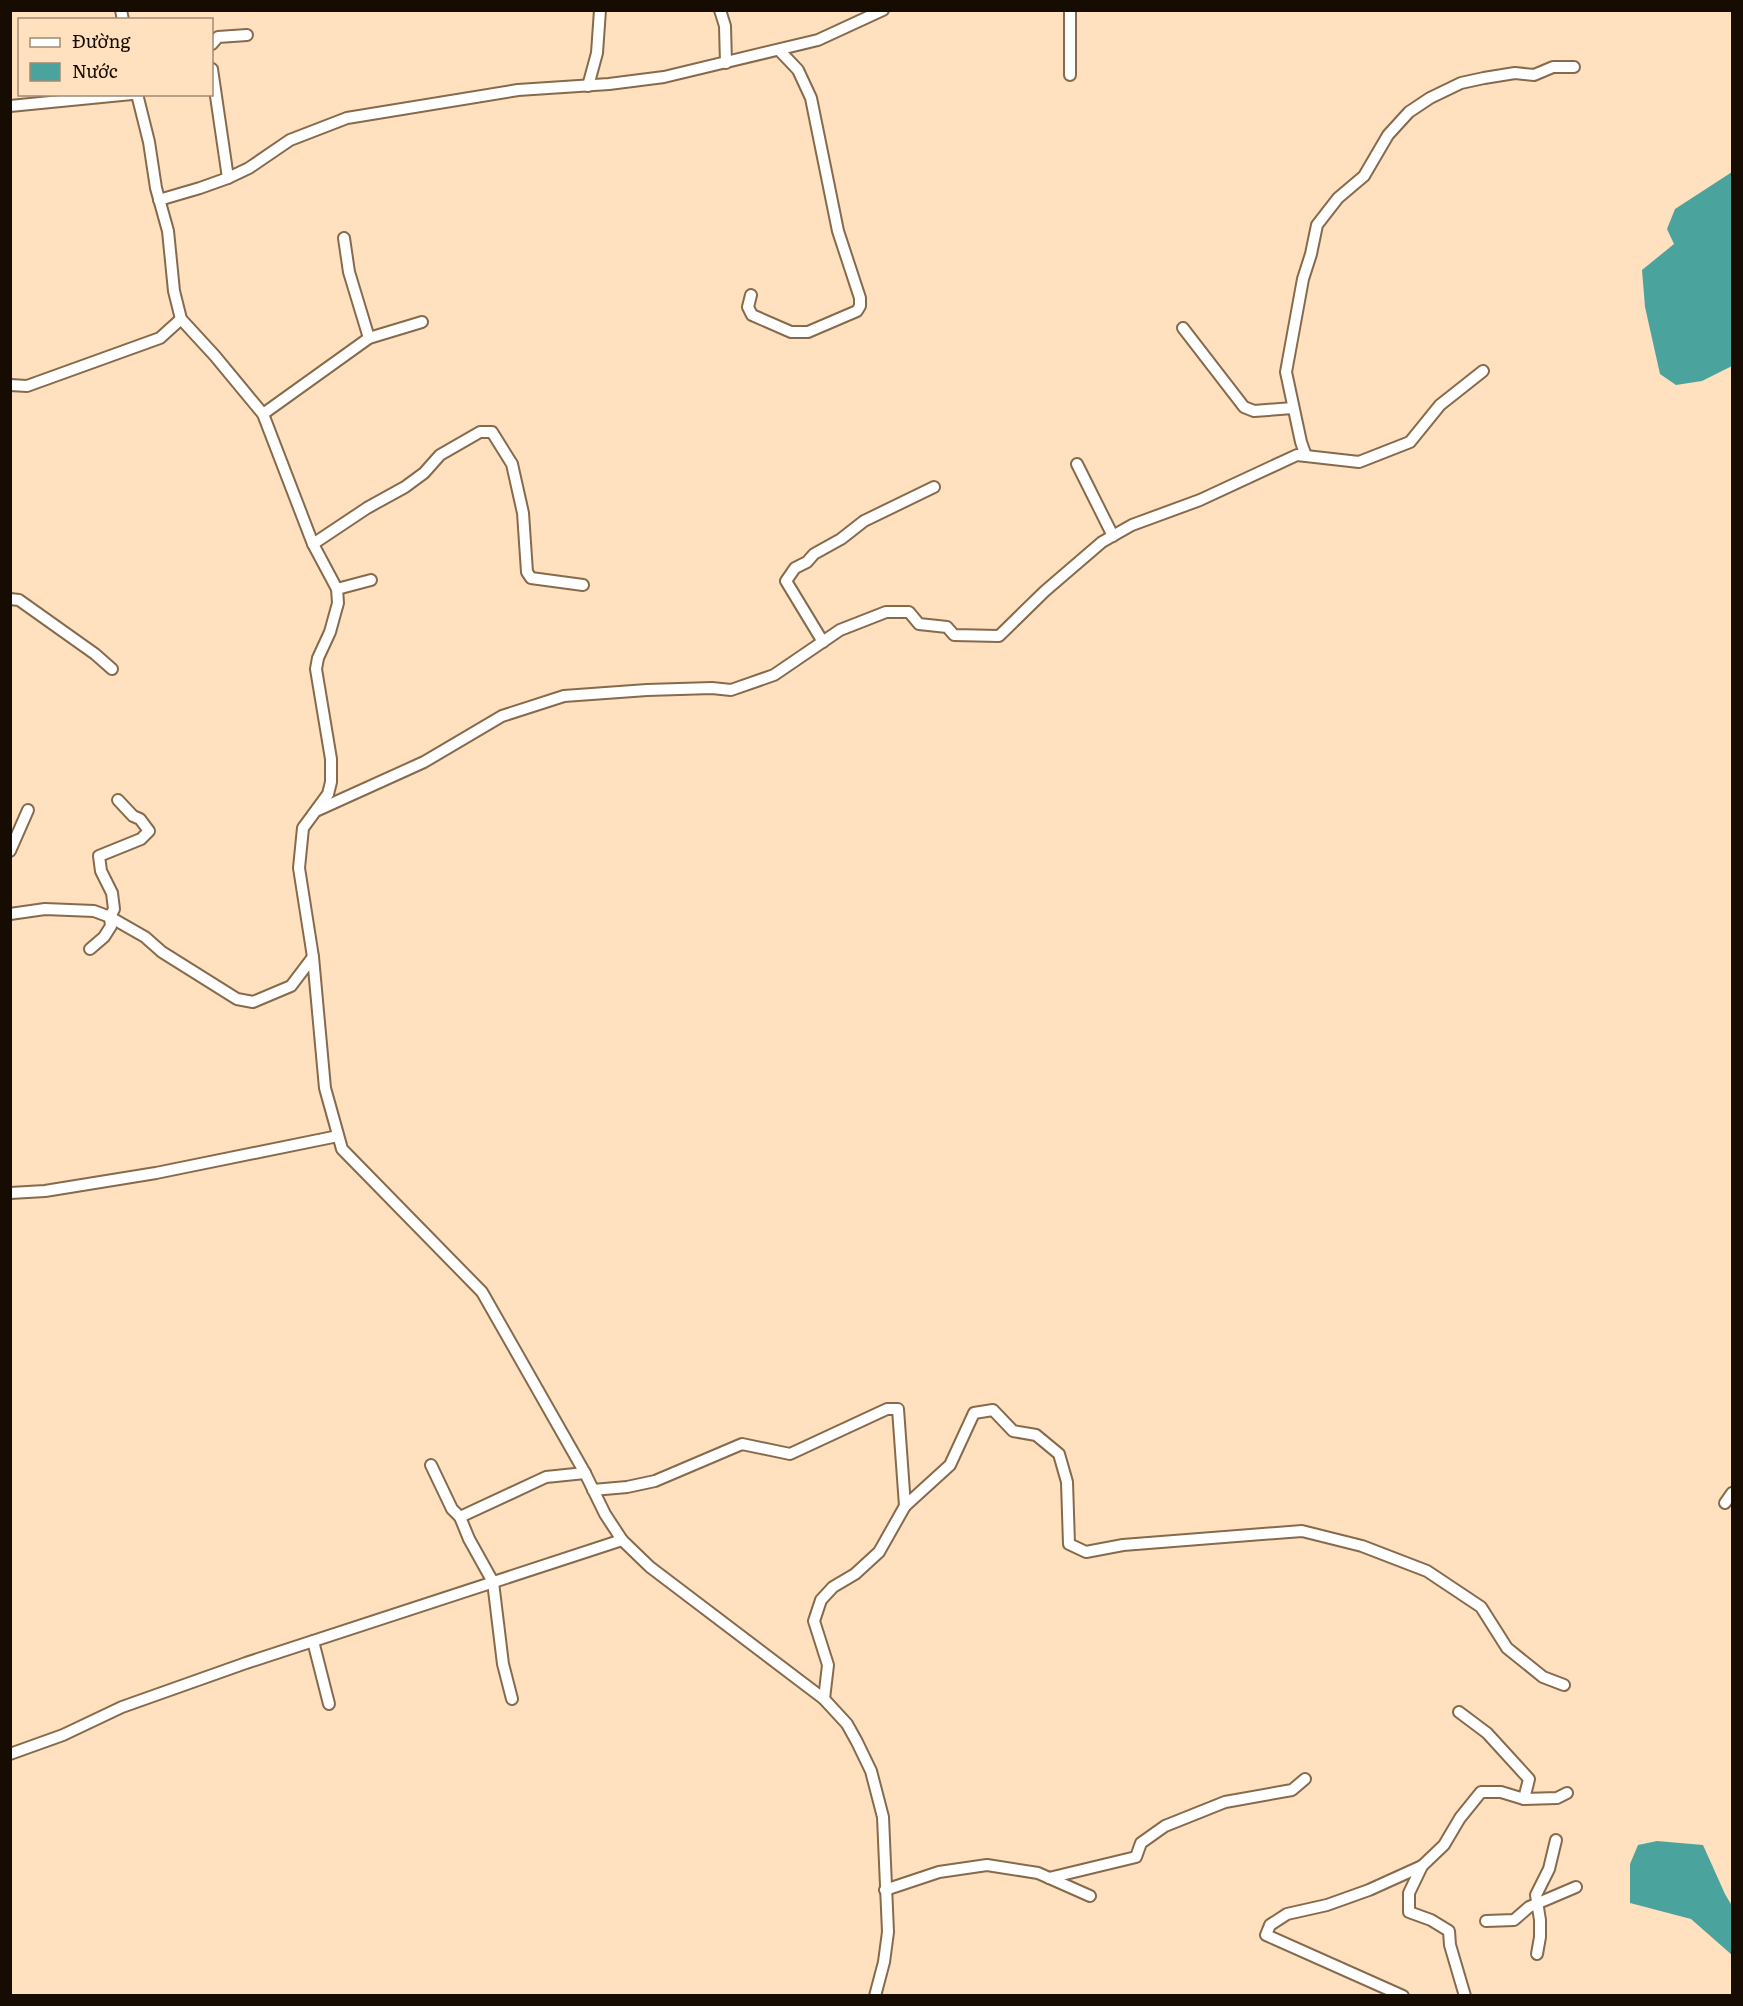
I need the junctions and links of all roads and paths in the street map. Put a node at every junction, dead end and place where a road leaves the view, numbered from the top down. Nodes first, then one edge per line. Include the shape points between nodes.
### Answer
1 (600, 10) edge
2 (720, 10) edge
3 (883, 10) edge
4 (1070, 10) edge
5 (247, 35) dead end
6 (213, 43) edge
7 (779, 50) junction
8 (726, 63) junction
9 (1574, 67) dead end
10 (213, 74) edge
11 (1070, 75) dead end
12 (588, 86) junction
13 (112, 96) edge
14 (138, 96) edge
15 (10, 106) edge
16 (228, 178) junction
17 (159, 200) junction
18 (345, 238) dead end
19 (751, 294) dead end
20 (181, 319) junction
21 (422, 322) dead end
22 (1183, 328) dead end
23 (369, 339) junction
24 (1483, 370) dead end
25 (10, 385) edge
26 (1293, 408) junction
27 (263, 414) junction
28 (1306, 456) junction
29 (1077, 464) dead end
30 (934, 488) dead end
31 (1113, 536) junction
32 (314, 544) junction
33 (371, 580) dead end
34 (584, 585) dead end
35 (337, 589) junction
36 (10, 599) edge
37 (823, 642) junction
38 (112, 669) dead end
39 (118, 800) dead end
40 (28, 810) dead end
41 (315, 812) junction
42 (10, 851) edge
43 (10, 914) edge
44 (110, 917) junction
45 (90, 949) dead end
46 (313, 957) junction
47 (338, 1136) junction
48 (10, 1193) edge
49 (430, 1465) dead end
50 (585, 1473) junction
51 (593, 1490) junction
52 (1732, 1493) edge
53 (1725, 1503) dead end
54 (905, 1506) junction
55 (460, 1517) junction
56 (622, 1540) junction
57 (493, 1582) junction
58 (313, 1641) junction
59 (1564, 1685) dead end
60 (512, 1699) dead end
61 (824, 1699) junction
62 (329, 1704) dead end
63 (1459, 1712) dead end
64 (10, 1754) edge
65 (1305, 1779) dead end
66 (1568, 1793) dead end
67 (1524, 1799) junction
68 (1556, 1840) dead end
69 (1422, 1866) junction
70 (1049, 1878) junction
71 (1576, 1887) dead end
72 (885, 1890) junction
73 (1090, 1896) dead end
74 (1538, 1904) junction
75 (1486, 1921) dead end
76 (1537, 1954) dead end
77 (874, 1995) edge
78 (1403, 1995) edge
79 (1465, 1995) edge

1 - 12 street via 597,53
2 - 8 street via 725,26
3 - 7 street via 818,40
4 - 11 street
5 - 6 street via 218,37
7 - 8 street
7 - 19 street via 798,70 811,98 838,231 860,306 808,332 791,332 752,315 748,308
8 - 12 street via 664,77
9 - 26 street via 1461,83 1409,112 1388,135 1364,176 1338,198 1317,225 1286,372
10 - 16 street
12 - 16 street via 518,90 347,118 290,140
13 - 15 street
14 - 17 street
16 - 17 street
17 - 20 street via 168,231
18 - 23 street
20 - 25 street via 160,339 127,352 27,386
20 - 27 street
21 - 23 street
22 - 26 street via 1244,407 1254,411
23 - 27 street
24 - 28 street via 1440,405 1410,442 1359,462
26 - 28 street
27 - 32 street
28 - 31 street via 1297,455
29 - 31 street
30 - 37 street via 875,514 791,572 786,581
31 - 37 street via 1045,591 999,636 954,635 947,627 920,624 909,612 886,612 840,630
32 - 34 street via 405,488 440,455 480,432 492,432 512,464 523,513 527,572 531,578
32 - 35 street
33 - 35 street
35 - 41 street via 339,603 316,669 331,759 331,782
36 - 38 street via 20,600
37 - 41 street via 774,675 731,690 647,690 564,696 502,716 424,762
39 - 44 street via 149,831 99,856 101,871 112,893 114,909
40 - 42 street
41 - 46 street via 303,828 299,868
43 - 44 street via 79,909
44 - 45 street via 111,926
44 - 46 street via 237,999 253,1002 291,986
46 - 47 street via 326,1088
47 - 48 street via 156,1173
47 - 50 street via 342,1149 482,1293
49 - 55 street
50 - 51 street
50 - 55 street via 546,1477
51 - 54 street via 655,1481 742,1444 790,1454 887,1409 898,1409
51 - 56 street
52 - 53 street
54 - 59 street via 951,1465 974,1413 993,1410 1013,1431 1036,1435 1059,1454 1067,1482 1069,1544 1086,1552 1123,1545 1302,1531 1362,1546 1427,1571 1481,1608 1507,1648 1544,1677
54 - 61 street via 879,1552 821,1600 814,1621 828,1665
55 - 57 street
56 - 57 street
56 - 61 street via 650,1567
57 - 58 street
57 - 60 street via 503,1664
58 - 62 street
58 - 64 street via 122,1707
61 - 72 street via 847,1724 871,1771 884,1817
63 - 67 street via 1487,1733 1529,1779
65 - 70 street via 1292,1790 1225,1802 1166,1826 1142,1843 1136,1857
66 - 67 street via 1557,1798
67 - 69 street via 1501,1792 1481,1792 1444,1845
68 - 74 street via 1549,1869 1536,1895
69 - 78 street via 1327,1905 1287,1914 1270,1925 1266,1935
69 - 79 street via 1409,1893 1409,1912 1449,1931
70 - 72 street via 987,1865 939,1872
70 - 73 street
71 - 74 street
72 - 77 street via 888,1932
74 - 75 street via 1514,1920
74 - 76 street

